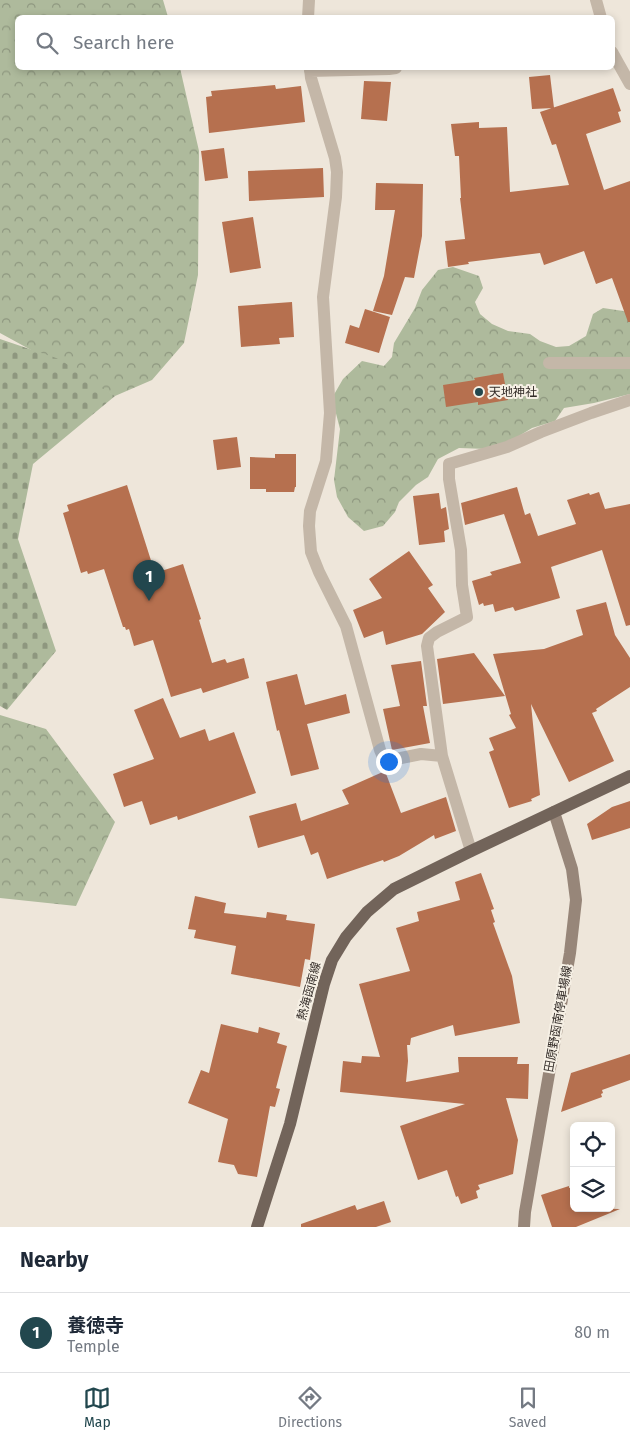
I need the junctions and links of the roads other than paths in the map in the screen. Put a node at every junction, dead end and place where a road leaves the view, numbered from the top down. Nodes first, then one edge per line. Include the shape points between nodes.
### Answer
1 (308, 0) edge
2 (596, 0) edge
3 (308, 15) edge
4 (599, 15) edge
5 (615, 58) edge
6 (310, 70) edge
7 (630, 84) edge
8 (549, 363) dead end
9 (630, 363) edge
10 (630, 400) edge
11 (442, 756) junction
12 (630, 776) edge
13 (554, 812) junction
14 (471, 850) junction
15 (258, 1227) edge
16 (524, 1227) edge

1 - 3 street
2 - 4 street
5 - 7 street
6 - 11 street via 337,172 323,297 330,413 326,461 310,511 311,552 346,626 384,758 421,754
8 - 9 street
10 - 11 street via 591,412 506,448 449,464 467,617 437,632 429,638 427,646
11 - 14 street
12 - 13 main road, 熱海函南線
13 - 14 main road, 熱海函南線
13 - 16 main road, 田原野函南停車場線 via 572,869 576,900
14 - 15 main road, 熱海函南線 via 394,889 367,912 332,960 290,1124

